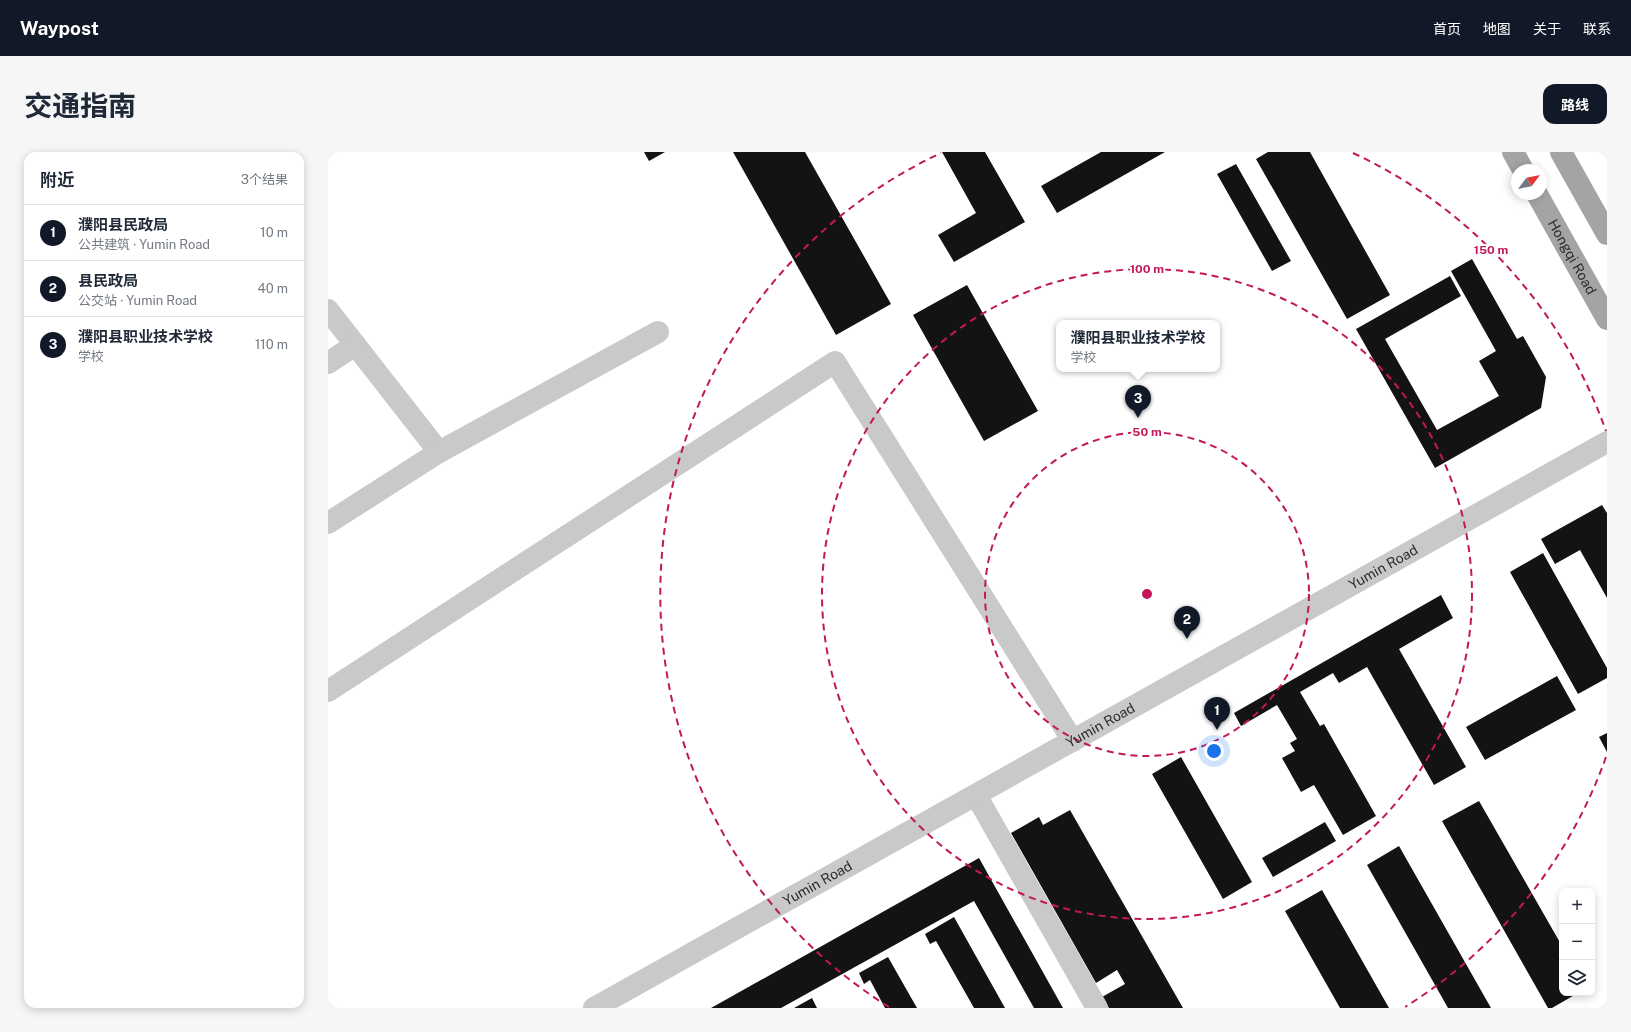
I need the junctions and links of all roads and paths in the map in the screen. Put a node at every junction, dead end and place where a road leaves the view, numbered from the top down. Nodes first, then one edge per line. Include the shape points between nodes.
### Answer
1 (1513, 152) edge
2 (1561, 152) edge
3 (1520, 164) edge
4 (1540, 200) edge
5 (1607, 234) edge
6 (328, 310) edge
7 (1607, 319) edge
8 (658, 332) dead end
9 (355, 345) junction
10 (328, 363) edge
11 (1607, 442) edge
12 (439, 452) junction
13 (328, 523) edge
14 (328, 691) edge
15 (1073, 741) junction
16 (976, 795) junction
17 (594, 1008) edge
18 (1097, 1008) edge

1 - 3 main road
2 - 5 main road
4 - 7 main road, Hongqi Road
6 - 9 street
8 - 12 street
9 - 10 street
9 - 12 street
11 - 15 street, Yumin Road
12 - 13 street
14 - 15 street via 835,362
15 - 16 street, Yumin Road
16 - 17 street, Yumin Road
16 - 18 street

